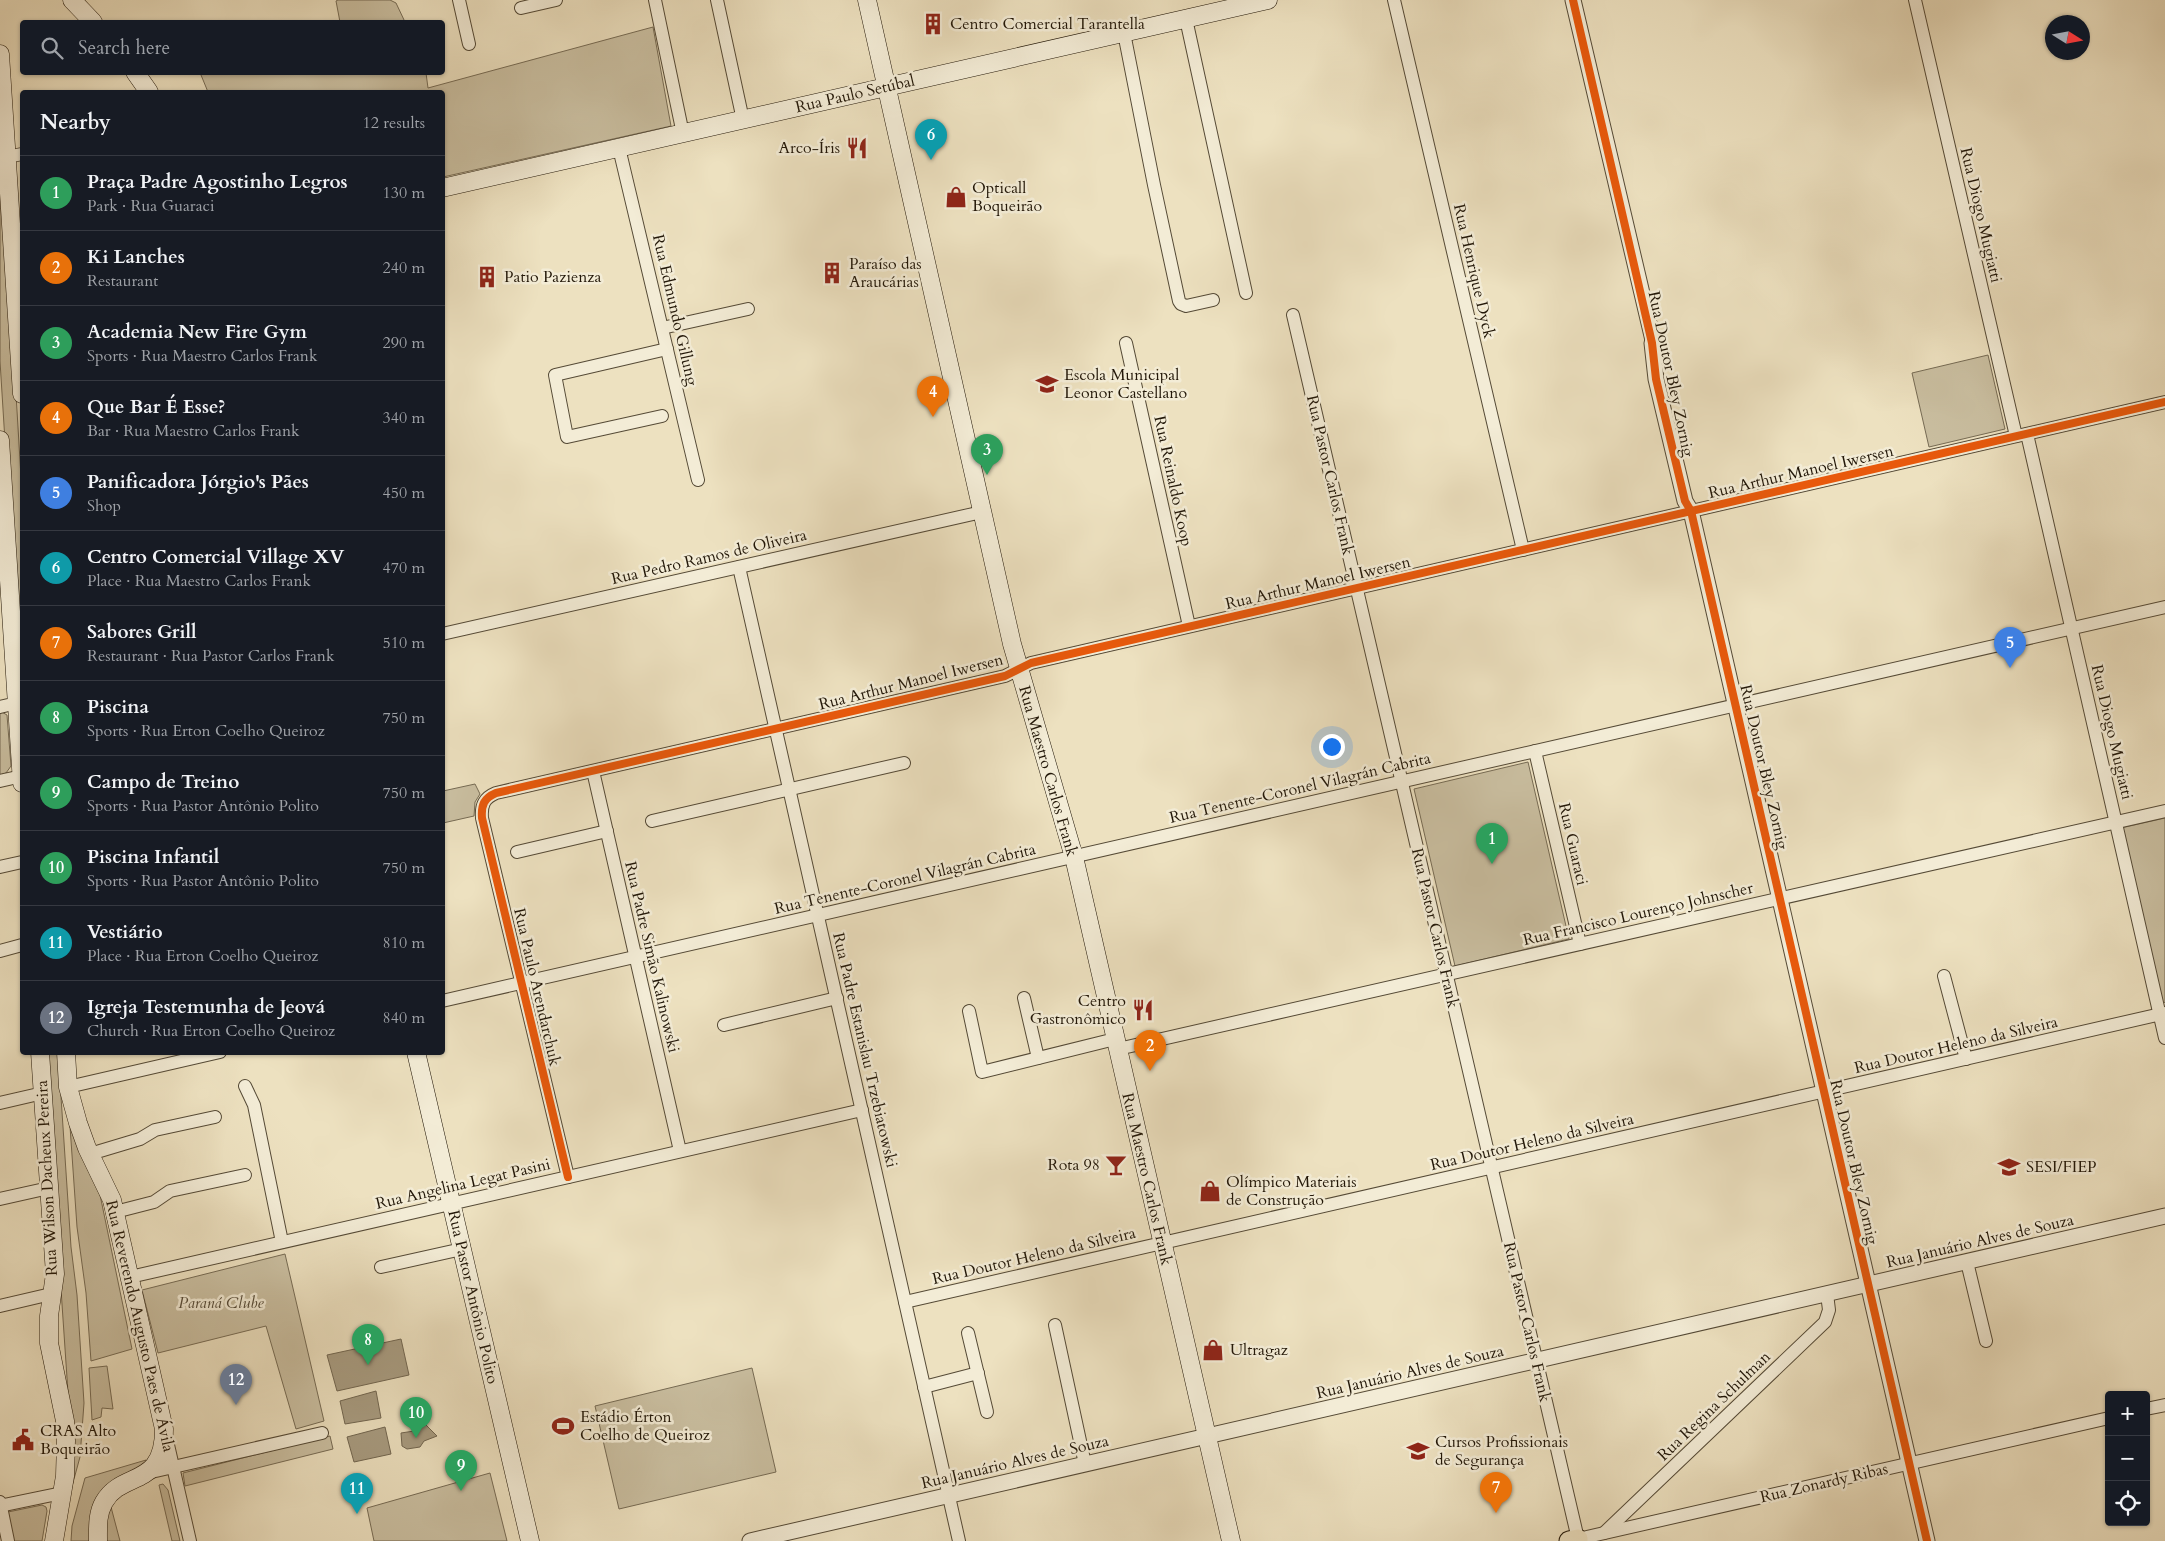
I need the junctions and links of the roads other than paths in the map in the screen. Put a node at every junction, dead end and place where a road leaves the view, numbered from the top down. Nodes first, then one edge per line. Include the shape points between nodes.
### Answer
1 (72, 0) edge
2 (459, 0) edge
3 (556, 0) edge
4 (655, 0) edge
5 (716, 0) edge
6 (867, 0) edge
7 (1268, 0) edge
8 (1394, 0) edge
9 (1573, 0) edge
10 (1915, 0) edge
11 (520, 8) dead end
12 (1186, 19) junction
13 (91, 20) edge
14 (1124, 33) junction
15 (469, 44) dead end
16 (0, 54) edge
17 (137, 75) edge
18 (887, 87) junction
19 (148, 90) edge
20 (743, 120) junction
21 (683, 134) junction
22 (619, 148) junction
23 (15, 156) edge
24 (445, 187) edge
25 (19, 284) edge
26 (1246, 293) dead end
27 (1213, 300) dead end
28 (748, 310) dead end
29 (1293, 315) dead end
30 (20, 321) edge
31 (662, 328) junction
32 (1126, 343) dead end
33 (667, 349) junction
34 (2165, 402) edge
35 (662, 416) dead end
36 (2022, 435) junction
37 (0, 440) edge
38 (1, 468) edge
39 (698, 480) dead end
40 (1691, 511) junction
41 (982, 512) junction
42 (3, 542) edge
43 (1523, 550) junction
44 (739, 566) junction
45 (1356, 588) junction
46 (2165, 606) edge
47 (5, 612) edge
48 (1189, 626) junction
49 (2071, 628) junction
50 (445, 633) edge
51 (1018, 669) junction
52 (17, 703) junction
53 (1735, 705) junction
54 (0, 707) edge
55 (776, 728) junction
56 (20, 747) edge
57 (1535, 750) junction
58 (904, 763) dead end
59 (593, 771) junction
60 (20, 776) edge
61 (0, 781) edge
62 (1401, 781) junction
63 (790, 789) junction
64 (484, 803) joint
65 (2165, 811) edge
66 (652, 821) dead end
67 (2116, 822) junction
68 (607, 831) junction
69 (517, 852) dead end
70 (1074, 857) junction
71 (20, 862) edge
72 (0, 867) edge
73 (1780, 898) junction
74 (818, 915) junction
75 (1580, 944) junction
76 (20, 946) edge
77 (0, 951) edge
78 (636, 957) junction
79 (1446, 974) junction
80 (1944, 976) dead end
81 (522, 983) junction
82 (837, 998) junction
83 (1024, 998) dead end
84 (445, 1001) edge
85 (969, 1011) dead end
86 (2163, 1012) edge
87 (724, 1025) dead end
88 (2165, 1038) edge
89 (1116, 1044) junction
90 (40, 1055) edge
91 (66, 1055) edge
92 (207, 1055) edge
93 (417, 1055) edge
94 (1038, 1058) junction
95 (1966, 1059) junction
96 (245, 1086) dead end
97 (68, 1087) junction
98 (1824, 1092) junction
99 (43, 1093) junction
100 (0, 1103) edge
101 (862, 1110) junction
102 (215, 1117) dead end
103 (680, 1151) junction
104 (90, 1154) junction
105 (1491, 1168) junction
106 (245, 1175) dead end
107 (568, 1177) junction
108 (49, 1188) junction
109 (0, 1199) edge
110 (451, 1203) junction
111 (115, 1212) junction
112 (2165, 1216) edge
113 (282, 1242) junction
114 (1162, 1243) junction
115 (462, 1249) junction
116 (1967, 1262) junction
117 (382, 1267) dead end
118 (130, 1276) junction
119 (1868, 1284) junction
120 (51, 1294) junction
121 (1828, 1294) junction
122 (905, 1302) junction
123 (0, 1306) edge
124 (1055, 1326) dead end
125 (968, 1333) dead end
126 (1986, 1341) dead end
127 (1536, 1360) junction
128 (978, 1374) junction
129 (924, 1386) junction
130 (2165, 1405) edge
131 (2150, 1408) edge
132 (987, 1412) dead end
133 (2105, 1419) edge
134 (164, 1428) junction
135 (322, 1433) dead end
136 (1206, 1436) junction
137 (1909, 1463) junction
138 (1085, 1464) junction
139 (173, 1467) junction
140 (148, 1473) junction
141 (62, 1492) junction
142 (949, 1495) junction
143 (0, 1505) edge
144 (1604, 1533) junction
145 (1575, 1540) edge
146 (8, 1541) edge
147 (54, 1541) edge
148 (98, 1541) edge
149 (190, 1541) edge
150 (530, 1541) edge
151 (750, 1541) edge
152 (959, 1541) edge
153 (1230, 1541) edge
154 (1927, 1541) edge

1 - 13 main road
2 - 15 street
3 - 11 street
4 - 21 street
5 - 20 street
6 - 18 main road, Rua Maestro Carlos Frank
7 - 12 main road, Rua Paulo Setúbal
8 - 43 street, Rua Henrique Dyck
9 - 40 street, Rua Doutor Bley Zornig via 1652,344 1694,492
10 - 36 street, Rua Diogo Mugiatti
12 - 14 main road, Rua Paulo Setúbal
12 - 26 street
14 - 18 main road, Rua Paulo Setúbal
14 - 27 street via 1179,301 1186,306
16 - 23 main road
17 - 19 main road
18 - 20 main road, Rua Paulo Setúbal
18 - 41 main road, Rua Maestro Carlos Frank
20 - 21 main road, Rua Paulo Setúbal
21 - 22 main road, Rua Paulo Setúbal
22 - 24 main road, Rua Paulo Setúbal
22 - 31 street, Rua Edmundo Gillung
23 - 25 main road
25 - 30 main road
28 - 31 street
29 - 45 street, Rua Pastor Carlos Frank
31 - 33 street, Rua Edmundo Gillung
32 - 48 street, Rua Reinaldo Koop
33 - 35 street via 555,375 567,437
33 - 39 street, Rua Edmundo Gillung
34 - 36 street, Rua Arthur Manoel Iwersen
36 - 40 street, Rua Arthur Manoel Iwersen
36 - 49 street, Rua Diogo Mugiatti
37 - 38 main road
38 - 42 main road
40 - 43 street, Rua Arthur Manoel Iwersen
40 - 53 street, Rua Doutor Bley Zornig
41 - 44 street, Rua Pedro Ramos de Oliveira
41 - 51 main road, Rua Maestro Carlos Frank
42 - 47 main road
43 - 45 street, Rua Arthur Manoel Iwersen
44 - 50 street, Rua Pedro Ramos de Oliveira
44 - 55 street, Rua Padre Estanislau Trzebiatowski
45 - 48 street, Rua Arthur Manoel Iwersen
45 - 62 street, Rua Pastor Carlos Frank
46 - 49 street, Rua Tenente-Coronel Vilagrán Cabrita
47 - 52 main road
48 - 51 street, Rua Arthur Manoel Iwersen via 1031,662
49 - 53 street, Rua Tenente-Coronel Vilagrán Cabrita
49 - 67 street, Rua Diogo Mugiatti
51 - 55 street, Rua Arthur Manoel Iwersen via 1005,676
51 - 70 main road, Rua Maestro Carlos Frank
52 - 54 street
52 - 56 main road
53 - 57 street, Rua Tenente-Coronel Vilagrán Cabrita
53 - 73 street, Rua Doutor Bley Zornig
55 - 59 street, Rua Arthur Manoel Iwersen
55 - 63 street, Rua Padre Estanislau Trzebiatowski
57 - 62 street, Rua Tenente-Coronel Vilagrán Cabrita
57 - 75 street, Rua Guaraci
58 - 63 street
59 - 64 street, Rua Arthur Manoel Iwersen via 496,793
59 - 68 street, Rua Padre Simão Kalinowski
60 - 61 street
62 - 70 street, Rua Tenente-Coronel Vilagrán Cabrita
62 - 79 street, Rua Pastor Carlos Frank
63 - 66 street
63 - 74 street, Rua Padre Estanislau Trzebiatowski
64 - 81 street, Rua Paulo Arendarchuk via 482,818
65 - 67 street, Rua Francisco Lourenço Johnscher
67 - 73 street, Rua Francisco Lourenço Johnscher
67 - 86 street, Rua Diogo Mugiatti
68 - 69 street
68 - 78 street, Rua Padre Simão Kalinowski
70 - 74 street, Rua Tenente-Coronel Vilagrán Cabrita
70 - 89 main road, Rua Maestro Carlos Frank
71 - 72 street
73 - 75 street, Rua Francisco Lourenço Johnscher
73 - 98 street, Rua Doutor Bley Zornig
74 - 78 street, Rua Tenente-Coronel Vilagrán Cabrita
74 - 82 street, Rua Padre Estanislau Trzebiatowski
75 - 79 street, Rua Francisco Lourenço Johnscher
76 - 77 street
78 - 81 street, Rua Tenente-Coronel Vilagrán Cabrita
78 - 103 street, Rua Padre Simão Kalinowski
79 - 89 street, Rua Francisco Lourenço Johnscher
79 - 105 street, Rua Pastor Carlos Frank
80 - 95 street
81 - 84 street, Rua Tenente-Coronel Vilagrán Cabrita
81 - 107 street, Rua Paulo Arendarchuk
82 - 87 street
82 - 101 street, Rua Padre Estanislau Trzebiatowski
83 - 94 street
85 - 94 street, Rua Francisco Lourenço Johnscher via 982,1072
86 - 88 street, Rua Diogo Mugiatti
86 - 95 street, Rua Doutor Heleno da Silveira
89 - 94 street, Rua Francisco Lourenço Johnscher
89 - 114 main road, Rua Maestro Carlos Frank
90 - 99 main road, Rua Wilson Dacheux Pereira
91 - 97 main road, Rua Wilson Dacheux Pereira
92 - 97 street
93 - 110 main road, Rua Pastor Antônio Polito
95 - 98 street, Rua Doutor Heleno da Silveira
96 - 113 street via 254,1106
97 - 104 main road, Rua Reverendo Augusto Paes de Ávila
98 - 105 street, Rua Doutor Heleno da Silveira
98 - 119 street, Rua Doutor Bley Zornig
99 - 100 street
99 - 108 main road, Rua Wilson Dacheux Pereira
101 - 103 street, Rua Angelina Legat Pasini
101 - 122 street, Rua Padre Estanislau Trzebiatowski
102 - 104 street via 155,1130 140,1139
103 - 107 street, Rua Angelina Legat Pasini
104 - 111 main road, Rua Reverendo Augusto Paes de Ávila
105 - 114 street, Rua Doutor Heleno da Silveira
105 - 127 street, Rua Pastor Carlos Frank
106 - 111 street via 170,1191 154,1202
107 - 110 street, Rua Angelina Legat Pasini
108 - 109 street
108 - 120 main road, Rua Wilson Dacheux Pereira via 55,1274
110 - 113 street, Rua Angelina Legat Pasini
110 - 115 main road, Rua Pastor Antônio Polito
111 - 118 main road, Rua Reverendo Augusto Paes de Ávila
112 - 116 street, Rua Januário Alves de Souza
113 - 118 street, Rua Angelina Legat Pasini
114 - 122 street, Rua Doutor Heleno da Silveira
114 - 136 main road, Rua Maestro Carlos Frank
115 - 117 street
115 - 150 main road, Rua Pastor Antônio Polito
116 - 119 street, Rua Januário Alves de Souza
116 - 126 street
118 - 134 main road, Rua Reverendo Augusto Paes de Ávila
119 - 121 street, Rua Januário Alves de Souza
119 - 137 street, Rua Doutor Bley Zornig
120 - 123 street
120 - 141 main road, Rua Wilson Dacheux Pereira via 49,1343 65,1420
121 - 127 street, Rua Januário Alves de Souza
121 - 144 street, Rua Regina Schulman via 1829,1310 1825,1322
122 - 129 street, Rua Padre Estanislau Trzebiatowski
124 - 138 street
125 - 128 street
127 - 136 street, Rua Januário Alves de Souza
127 - 145 street, Rua Pastor Carlos Frank
128 - 129 street
128 - 132 street
129 - 142 street, Rua Padre Estanislau Trzebiatowski
130 - 131 street
133 - 137 street, Rua Zonardy Ribas
134 - 139 street, Rua Reverendo Augusto Paes de Ávila
134 - 140 main road via 160,1455
135 - 139 street
136 - 138 street, Rua Januário Alves de Souza
136 - 153 main road, Rua Maestro Carlos Frank
137 - 144 street, Rua Zonardy Ribas
137 - 154 street, Rua Doutor Bley Zornig
138 - 142 street, Rua Januário Alves de Souza
139 - 140 street
139 - 149 street, Rua Reverendo Augusto Paes de Ávila
140 - 148 main road via 116,1489 104,1502 98,1518
141 - 143 street
141 - 147 main road, Rua Wilson Dacheux Pereira
142 - 151 street, Rua Januário Alves de Souza
142 - 152 street, Rua Padre Estanislau Trzebiatowski
143 - 146 street
144 - 145 street, Rua Zonardy Ribas

